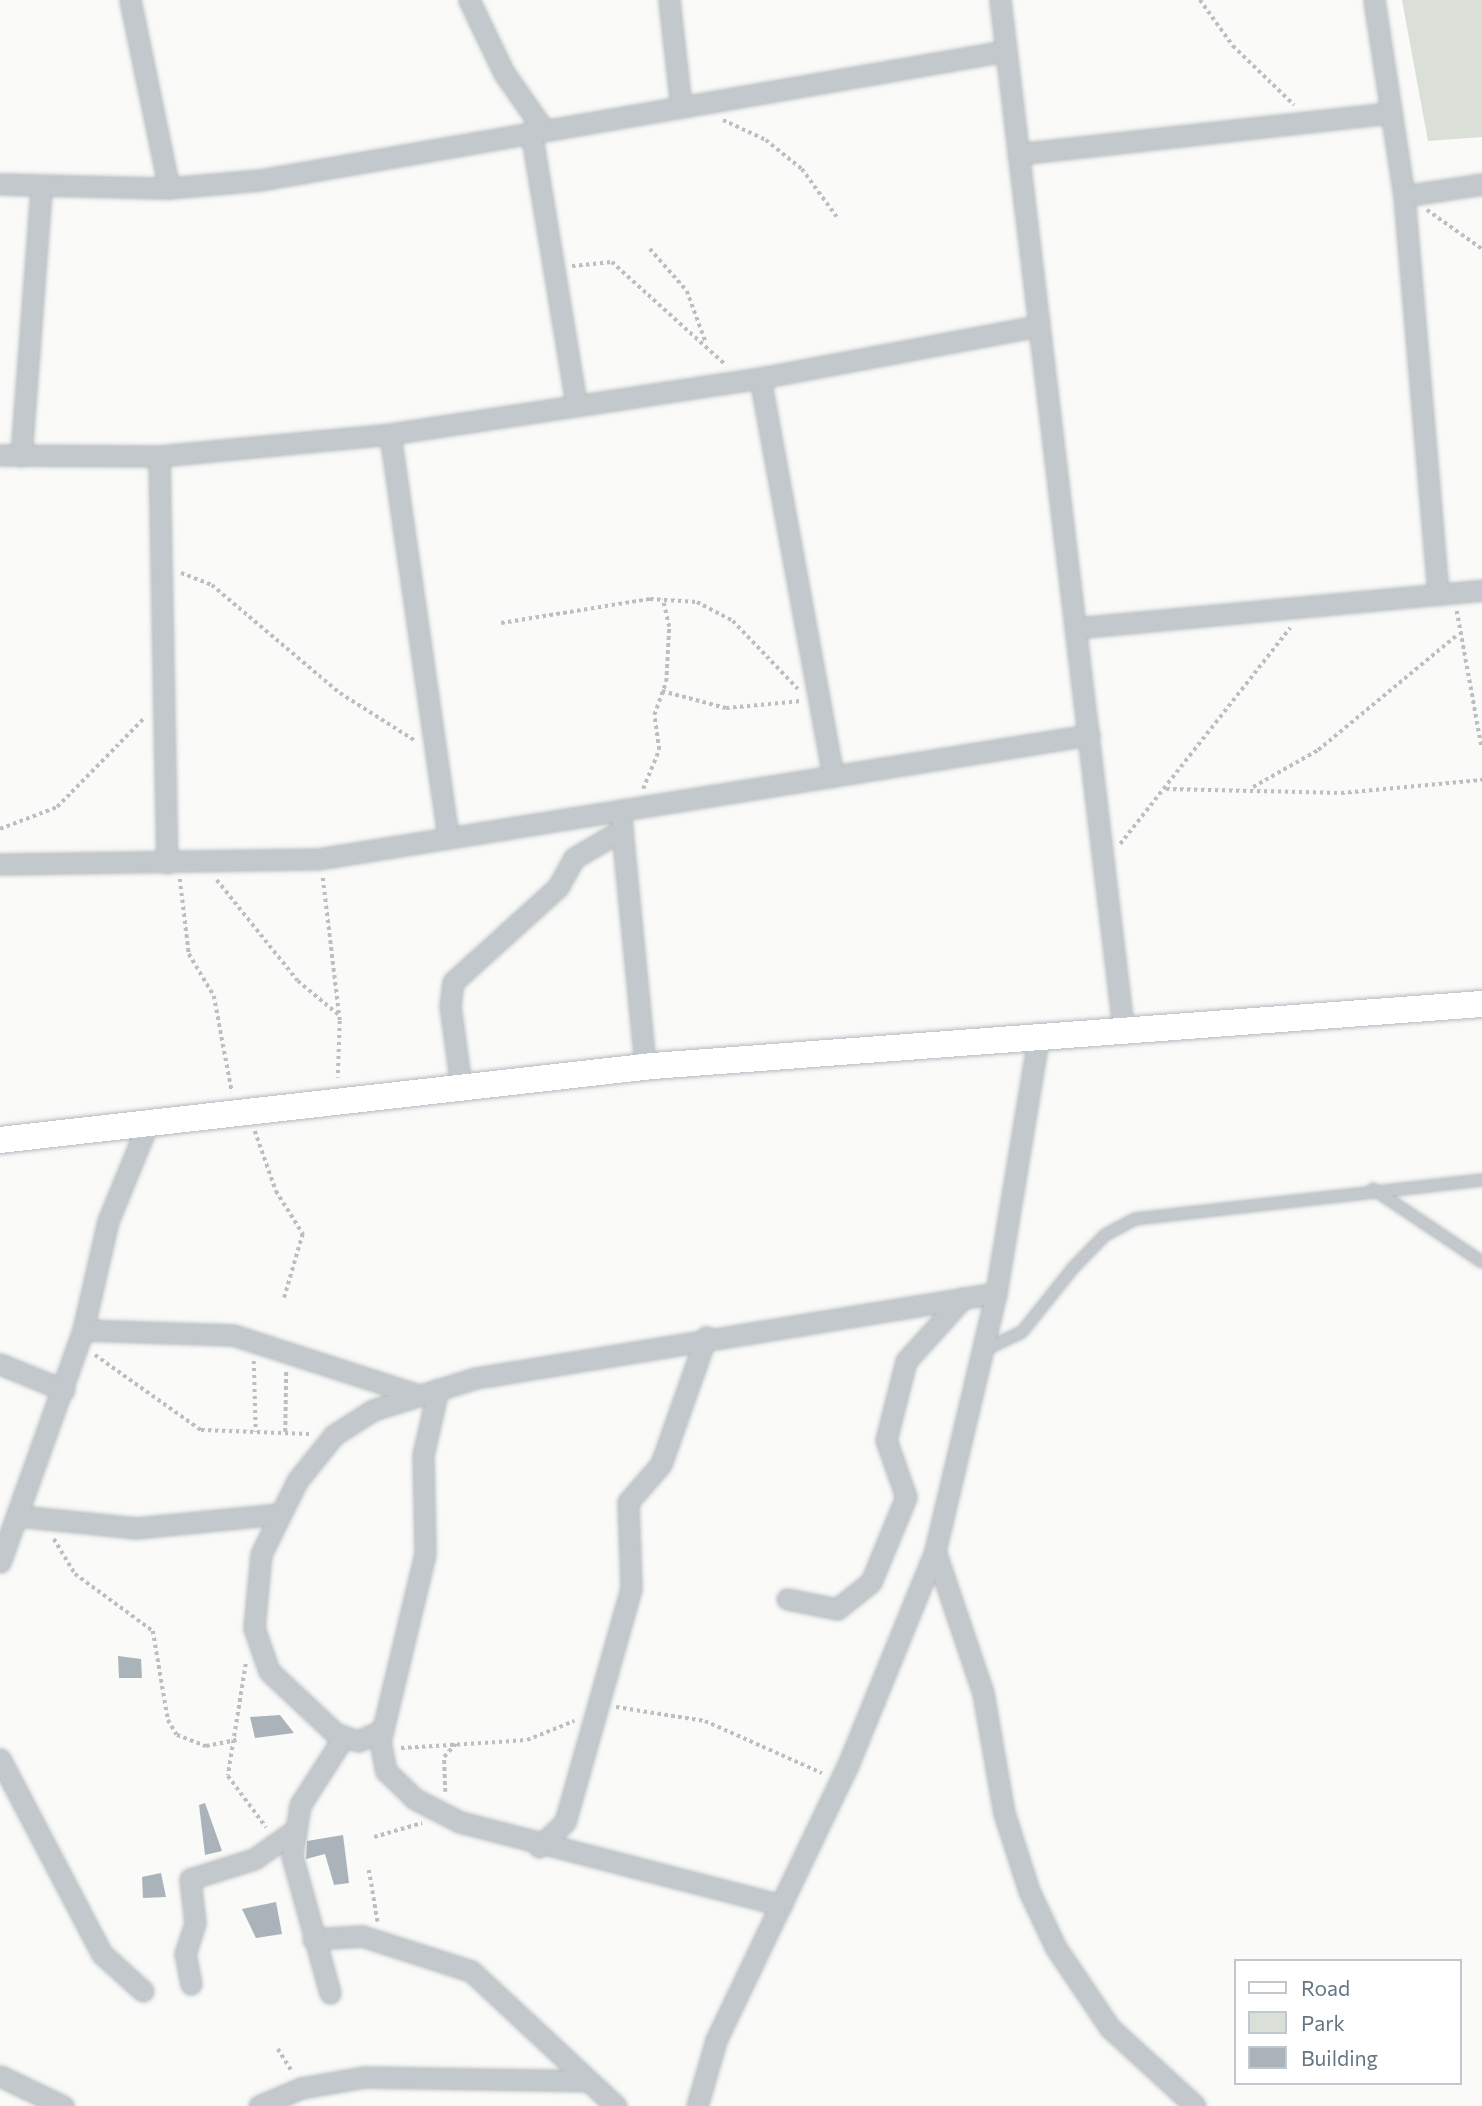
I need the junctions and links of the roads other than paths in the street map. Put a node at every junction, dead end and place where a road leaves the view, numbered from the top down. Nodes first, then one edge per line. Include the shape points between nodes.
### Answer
1 (130, 0) edge
2 (469, 0) edge
3 (669, 0) edge
4 (1000, 0) edge
5 (1374, 0) edge
6 (1005, 51) junction
7 (681, 107) junction
8 (1388, 113) junction
9 (537, 130) junction
10 (1018, 154) junction
11 (0, 184) edge
12 (1482, 184) edge
13 (169, 188) junction
14 (41, 189) junction
15 (1410, 195) junction
16 (1037, 326) junction
17 (760, 378) junction
18 (576, 404) junction
19 (390, 434) junction
20 (0, 456) edge
21 (20, 456) junction
22 (159, 456) junction
23 (1482, 590) edge
24 (1447, 594) junction
25 (1075, 628) junction
26 (1089, 735) junction
27 (833, 776) junction
28 (627, 808) junction
29 (622, 830) junction
30 (448, 837) junction
31 (174, 863) junction
32 (0, 864) edge
33 (1482, 1004) edge
34 (1123, 1027) junction
35 (1039, 1033) junction
36 (645, 1066) junction
37 (461, 1086) junction
38 (147, 1126) junction
39 (0, 1140) edge
40 (1482, 1180) edge
41 (1373, 1189) junction
42 (1482, 1262) edge
43 (996, 1293) junction
44 (963, 1298) junction
45 (81, 1336) junction
46 (706, 1337) junction
47 (982, 1352) junction
48 (0, 1364) edge
49 (64, 1390) junction
50 (428, 1392) junction
51 (280, 1514) junction
52 (10, 1530) edge
53 (935, 1551) junction
54 (0, 1562) edge
55 (787, 1599) dead end
56 (381, 1735) junction
57 (343, 1738) junction
58 (0, 1759) edge
59 (294, 1830) junction
60 (539, 1847) junction
61 (781, 1905) junction
62 (313, 1939) junction
63 (191, 1984) dead end
64 (143, 1991) dead end
65 (330, 1993) dead end
66 (0, 2076) edge
67 (585, 2081) junction
68 (63, 2106) edge
69 (259, 2106) edge
70 (616, 2106) edge
71 (697, 2106) edge
72 (1195, 2106) edge

1 - 13 street
2 - 9 street
3 - 7 street
4 - 6 street
5 - 8 street
6 - 7 street
6 - 10 street
7 - 9 street
8 - 10 street
8 - 15 street
9 - 13 street via 348,168
9 - 18 street via 553,270
10 - 16 street
11 - 14 street
12 - 15 street
13 - 14 street
14 - 21 street
15 - 24 street
16 - 17 street
16 - 25 street
17 - 18 street
17 - 27 street
18 - 19 street
19 - 22 street
19 - 30 street
20 - 21 street
21 - 22 street
22 - 31 street
23 - 24 street
24 - 25 street
25 - 26 street
26 - 27 street
26 - 34 street
27 - 28 street
28 - 29 street
28 - 30 street
29 - 36 street
29 - 37 street via 574,859 558,887 453,982 450,1006
30 - 31 street via 318,859
31 - 32 street
33 - 34 street
34 - 35 street
35 - 36 street
35 - 43 street
36 - 37 street
37 - 38 street
38 - 39 street
38 - 45 street via 108,1221
40 - 41 lane
41 - 42 lane
41 - 47 lane via 1135,1219 1081,1259 1022,1332
43 - 44 street
43 - 47 street
44 - 46 street
44 - 55 street via 906,1361 886,1440 905,1503 872,1582 855,1601 837,1609
45 - 49 street
45 - 50 street via 256,1341
46 - 50 street
46 - 60 street via 661,1464 628,1502 631,1588 565,1822
47 - 53 street
48 - 49 street
49 - 52 street
50 - 51 street via 373,1410 334,1435
50 - 56 street via 423,1455 425,1554
51 - 52 street via 136,1528 47,1520
51 - 57 street via 255,1582 254,1628 268,1671
52 - 54 street
53 - 61 street via 839,1783
53 - 72 street via 983,1693 1004,1813 1029,1891 1056,1948 1110,2028
56 - 57 street
56 - 60 street via 380,1758 395,1785 436,1810
57 - 59 street via 300,1805
58 - 64 street via 102,1954
59 - 62 street via 292,1856
59 - 63 street via 254,1859 190,1879 195,1923 184,1954
60 - 61 street
61 - 71 street via 716,2040
62 - 65 street
62 - 67 street via 351,1936 471,1971
66 - 68 street
67 - 69 street via 365,2077 302,2088
67 - 70 street

